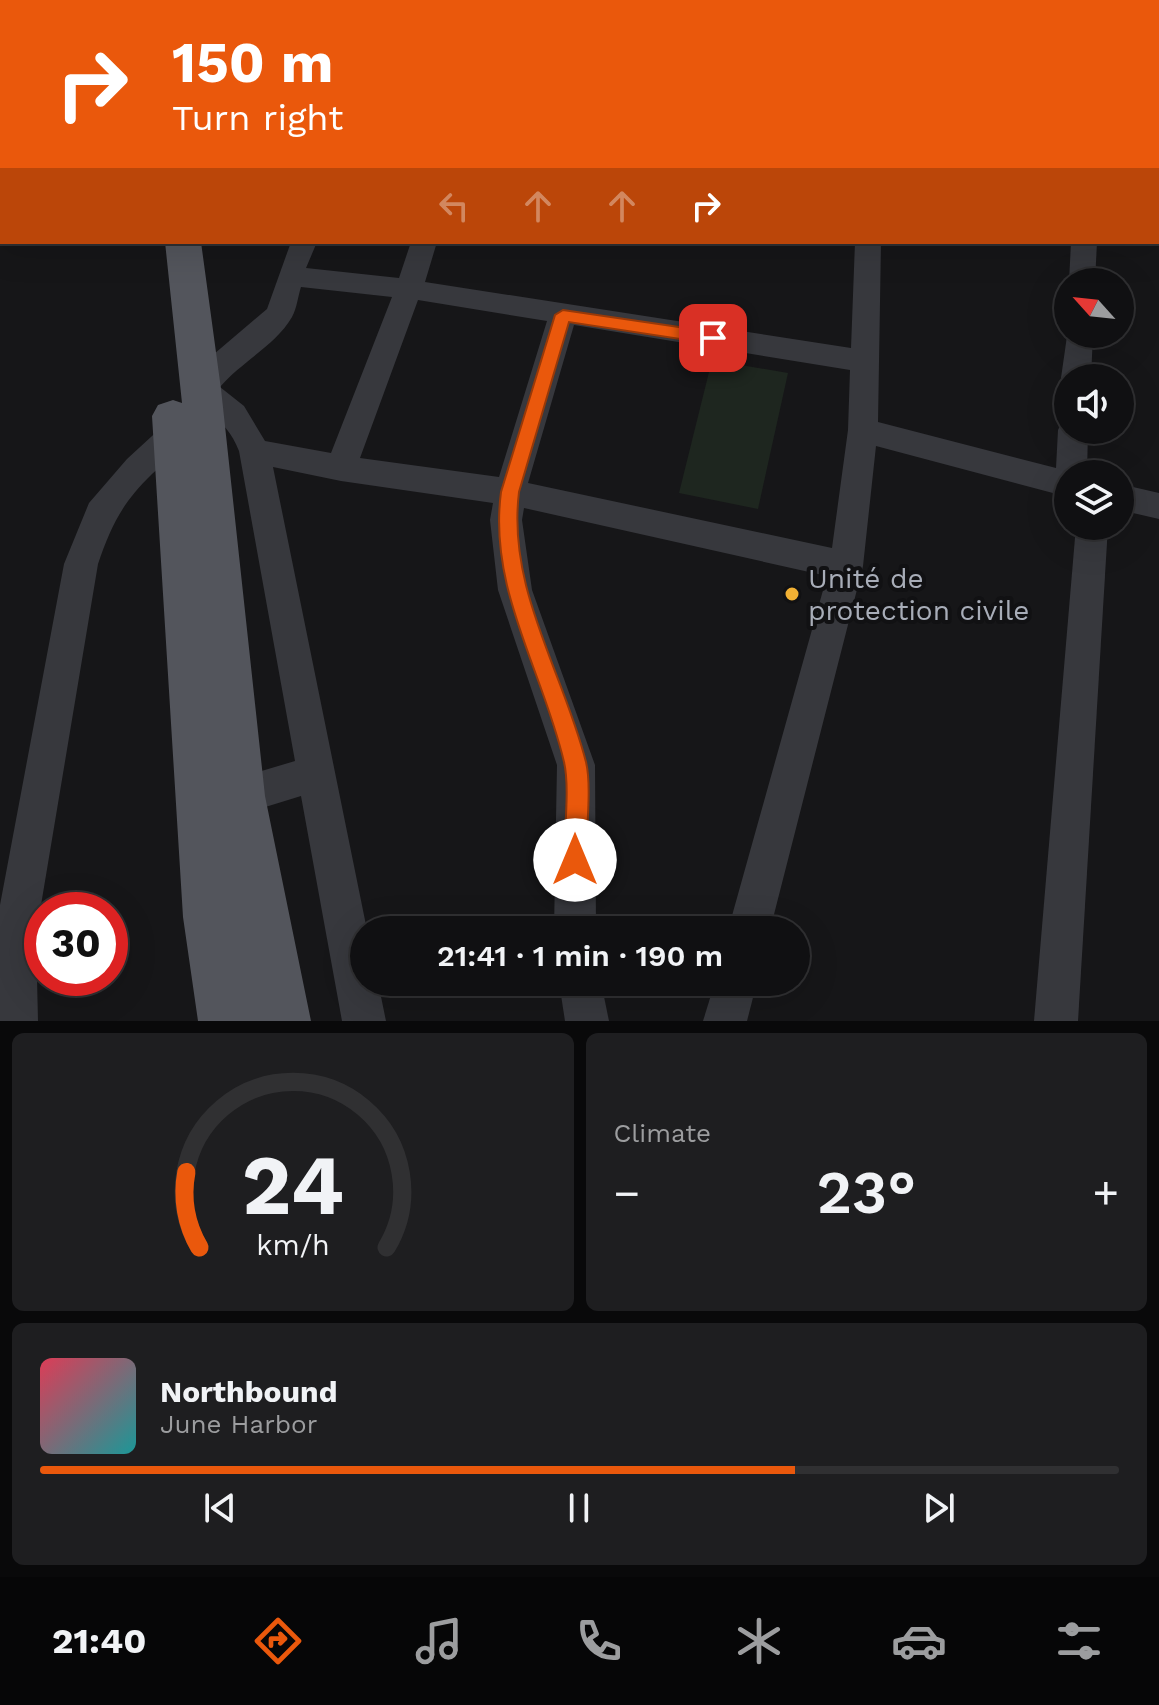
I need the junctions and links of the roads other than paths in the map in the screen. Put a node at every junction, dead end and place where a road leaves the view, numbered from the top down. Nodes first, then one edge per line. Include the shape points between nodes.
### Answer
1 (158, 244) edge
2 (183, 244) edge
3 (303, 244) edge
4 (423, 244) edge
5 (868, 244) edge
6 (1084, 244) edge
7 (1083, 268) edge
8 (290, 276) junction
9 (409, 289) junction
10 (563, 315) junction
11 (864, 361) junction
12 (201, 389) junction
13 (863, 430) junction
14 (175, 434) junction
15 (254, 451) junction
16 (341, 468) junction
17 (1054, 480) edge
18 (510, 492) junction
19 (1134, 500) edge
20 (1159, 506) edge
21 (1091, 540) edge
22 (846, 566) junction
23 (317, 773) junction
24 (239, 796) junction
25 (575, 916) edge
26 (753, 916) edge
27 (583, 996) edge
28 (732, 996) edge
29 (16, 1021) edge
30 (228, 1021) edge
31 (281, 1021) edge
32 (364, 1021) edge
33 (587, 1021) edge
34 (725, 1021) edge
35 (1056, 1021) edge

1 - 14 main road
2 - 12 main road
3 - 8 street
4 - 9 street
5 - 11 street
6 - 7 street
8 - 9 street
8 - 12 street via 280,313
9 - 10 street
9 - 16 street
10 - 11 street
10 - 18 street
11 - 13 street
12 - 15 street via 245,425
12 - 24 main road
13 - 17 street
13 - 22 street
14 - 29 street via 100,513 81,564 15,935
14 - 30 main road via 211,917
15 - 16 street
15 - 23 street
16 - 18 street
18 - 22 street
18 - 25 street via 506,520 515,590 576,765
19 - 20 street
21 - 35 street
22 - 26 street
23 - 24 street
23 - 32 street
24 - 31 main road
27 - 33 street
28 - 34 street

